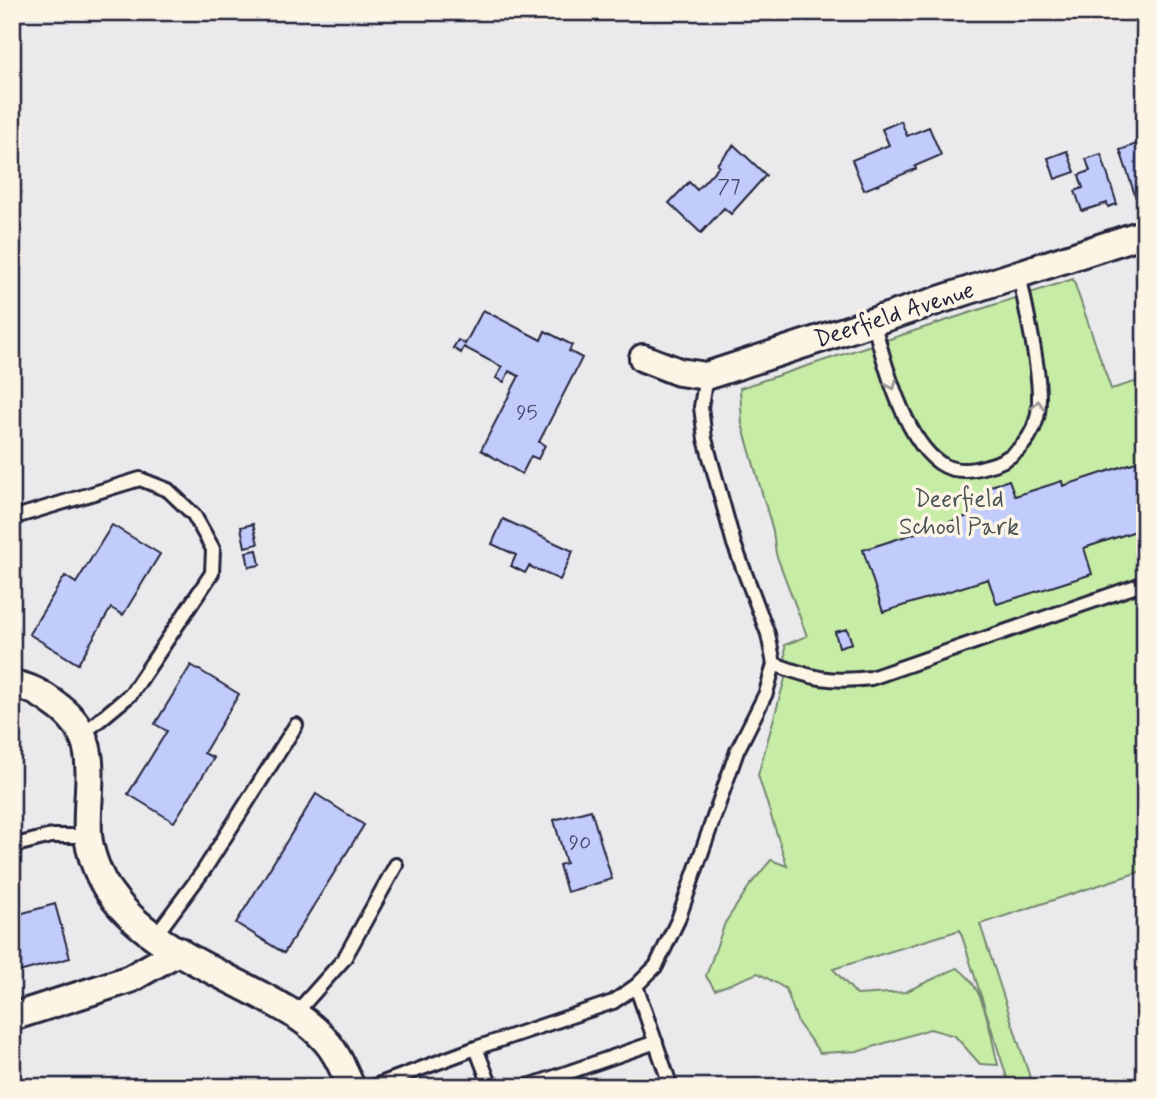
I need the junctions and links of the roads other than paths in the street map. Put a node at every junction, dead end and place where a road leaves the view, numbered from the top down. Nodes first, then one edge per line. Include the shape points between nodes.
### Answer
1 (1145, 233) edge
2 (1019, 273) junction
3 (873, 320) junction
4 (643, 358) dead end
5 (706, 376) junction
6 (12, 519) edge
7 (1145, 583) edge
8 (774, 664) junction
9 (12, 684) edge
10 (296, 725) dead end
11 (84, 733) junction
12 (88, 836) junction
13 (12, 846) edge
14 (396, 865) dead end
15 (155, 936) junction
16 (179, 951) junction
17 (636, 986) junction
18 (295, 1014) junction
19 (12, 1017) edge
20 (656, 1042) junction
21 (475, 1048) junction
22 (403, 1082) edge
23 (351, 1087) edge
24 (372, 1087) edge
25 (491, 1087) edge
26 (526, 1087) edge
27 (671, 1087) edge

1 - 2 street, Deerfield Avenue
2 - 3 street, Deerfield Avenue
3 -> 2 lane via 886,370 909,424 929,453 946,467 967,471 992,466 1013,456 1037,420 1040,387
3 - 5 street, Deerfield Avenue
4 - 5 street, Deerfield Avenue via 679,372
5 - 8 lane via 701,407 705,439
6 - 11 lane via 140,479 168,490 186,506 214,549 212,573 131,694
7 - 8 lane via 871,678 840,682
8 - 17 lane via 766,693 737,751 678,919 656,966
9 - 11 street via 30,687 65,710
10 - 15 lane via 204,870
11 - 12 street via 91,766
12 - 13 lane via 51,836
12 - 15 street via 108,892 126,914
14 - 18 lane via 344,959
15 - 16 street
16 - 18 street
16 - 19 street via 130,979
17 - 20 lane
17 - 21 lane via 613,1002
18 - 23 street via 325,1040
20 - 26 lane
20 - 27 lane
21 - 22 lane
21 - 25 lane
22 - 24 lane

